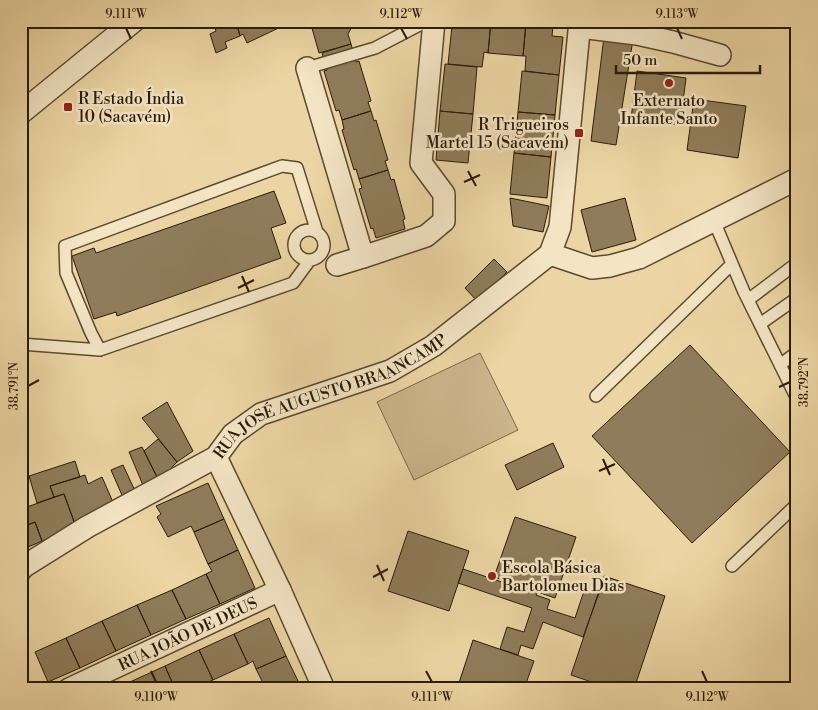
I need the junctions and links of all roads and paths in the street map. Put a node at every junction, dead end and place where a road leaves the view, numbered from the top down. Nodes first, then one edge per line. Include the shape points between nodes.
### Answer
1 (134, 21) edge
2 (427, 21) edge
3 (434, 21) edge
4 (580, 24) edge
5 (720, 55) dead end
6 (307, 68) joint
7 (21, 113) edge
8 (797, 179) edge
9 (714, 221) junction
10 (317, 232) junction
11 (550, 254) junction
12 (363, 256) junction
13 (310, 260) junction
14 (797, 263) edge
15 (732, 264) junction
16 (337, 265) dead end
17 (797, 298) edge
18 (748, 300) junction
19 (760, 324) junction
20 (21, 344) edge
21 (100, 350) junction
22 (797, 352) edge
23 (780, 365) junction
24 (596, 396) dead end
25 (797, 399) edge
26 (216, 457) junction
27 (797, 504) edge
28 (732, 566) dead end
29 (22, 567) edge
30 (280, 590) junction
31 (68, 689) edge
32 (324, 689) edge

1 - 7 street
2 - 6 lane via 375,48
3 - 12 street via 421,163 444,194 444,222 426,236
4 - 5 street via 637,34
4 - 11 street via 560,227
6 - 12 street
8 - 9 street
9 - 11 street via 640,258 610,266 592,268
9 - 15 lane
10 - 13 lane via 323,239 324,248 319,256
10 - 13 lane via 303,231 294,241 298,255
10 - 21 lane via 297,168 282,166 65,246 66,273
11 - 26 street, RUA JOSÉ AUGUSTO BRAANCAMP via 432,346 390,371 261,414 233,434
12 - 16 street
13 - 21 lane via 293,283
14 - 18 lane
15 - 18 lane
15 - 24 lane
17 - 19 lane
18 - 19 lane
19 - 23 lane
20 - 21 lane
22 - 23 lane
23 - 25 lane
26 - 29 street, RUA JOSÉ AUGUSTO BRAANCAMP via 87,527
26 - 30 street
27 - 28 lane
30 - 31 street, RUA JOÃO DE DEUS
30 - 32 street

